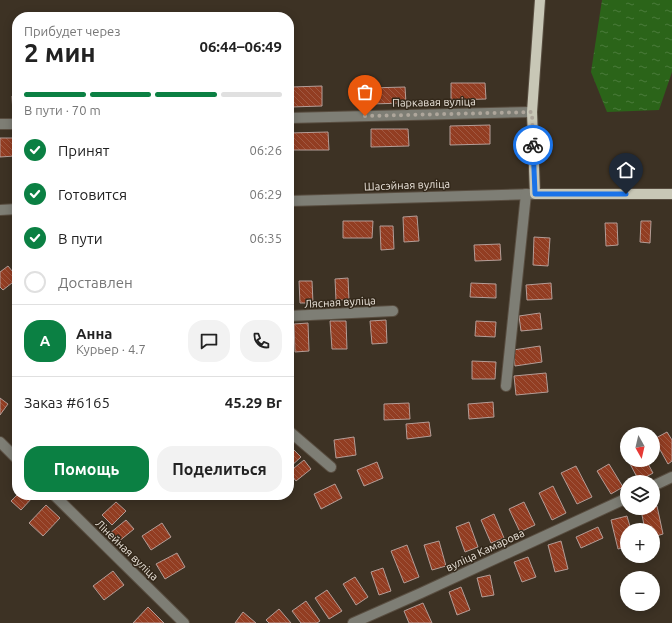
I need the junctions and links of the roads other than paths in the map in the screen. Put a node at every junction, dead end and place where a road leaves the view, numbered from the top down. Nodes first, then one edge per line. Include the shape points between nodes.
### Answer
1 (540, 0) edge
2 (532, 112) junction
3 (294, 118) edge
4 (0, 124) edge
5 (12, 124) edge
6 (530, 194) junction
7 (672, 194) edge
8 (294, 201) edge
9 (12, 209) edge
10 (0, 210) edge
11 (393, 311) dead end
12 (294, 316) edge
13 (506, 386) dead end
14 (294, 435) edge
15 (0, 442) edge
16 (12, 454) edge
17 (332, 468) dead end
18 (672, 477) edge
19 (660, 483) edge
20 (59, 500) edge
21 (620, 501) edge
22 (184, 623) edge
23 (353, 623) edge

1 - 2 main road
2 - 3 street, Паркавая вуліца
2 - 6 main road
4 - 5 street
6 - 7 main road, Шасэйная вуліца
6 - 8 street, Шасэйная вуліца
6 - 13 street
9 - 10 street
11 - 12 street, Лясная вуліца
14 - 17 street
15 - 16 street
18 - 19 street
20 - 22 street, Лінейная вуліца
21 - 23 street, вуліца Камарова

